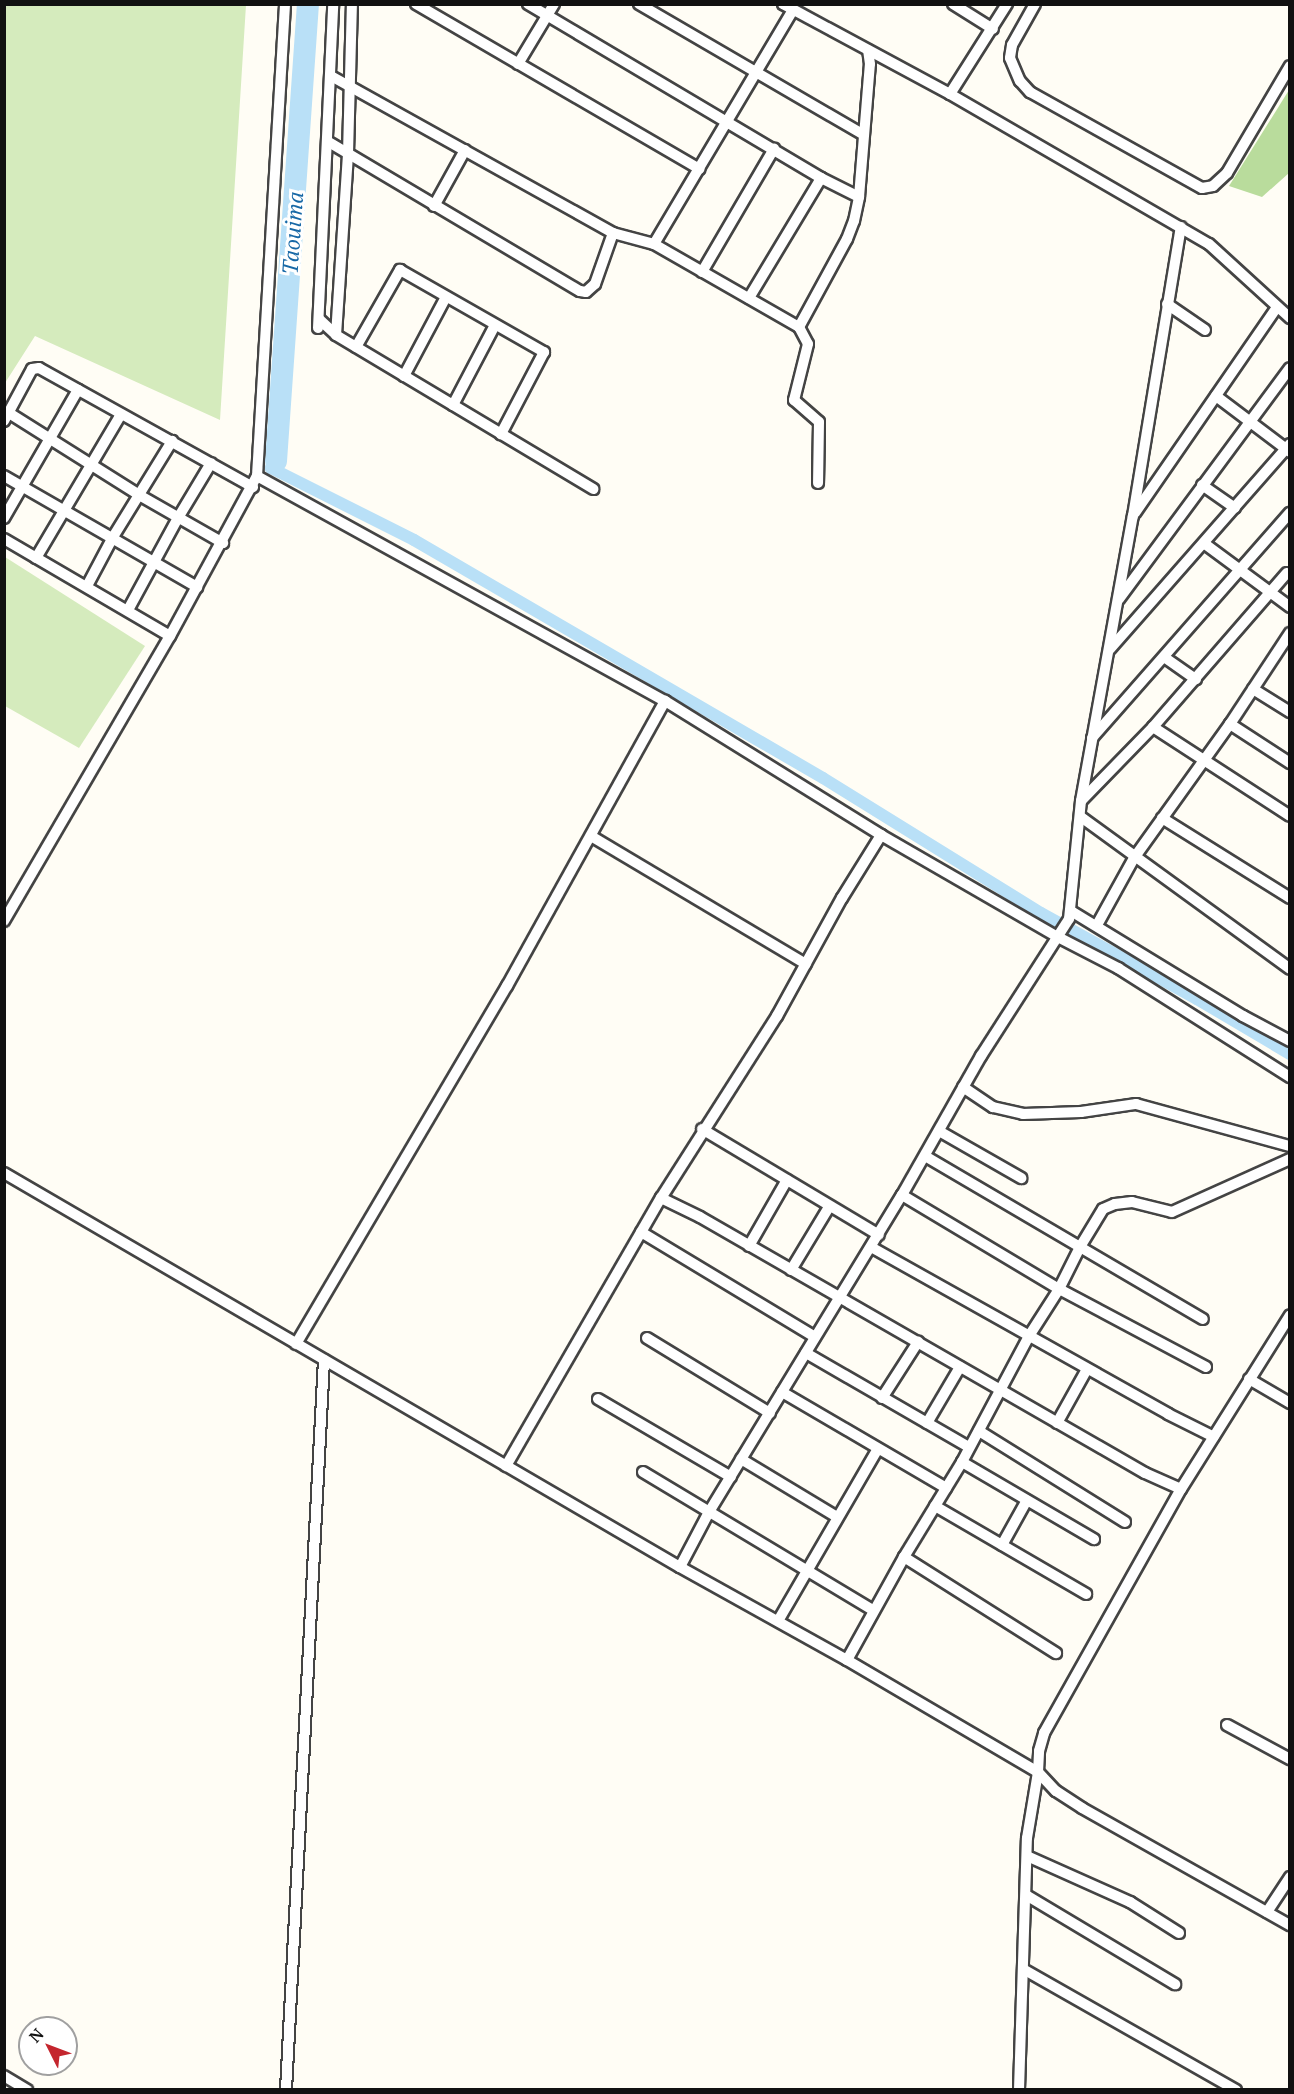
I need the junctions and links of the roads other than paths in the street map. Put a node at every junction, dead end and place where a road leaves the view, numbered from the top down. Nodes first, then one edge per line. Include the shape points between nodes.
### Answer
1 (285, 4) edge
2 (333, 4) edge
3 (352, 4) edge
4 (416, 4) edge
5 (528, 4) edge
6 (554, 4) edge
7 (639, 4) edge
8 (953, 4) edge
9 (1007, 4) edge
10 (1035, 4) edge
11 (788, 7) edge
12 (547, 16) junction
13 (993, 29) junction
14 (868, 51) junction
15 (518, 64) junction
16 (1290, 66) edge
17 (756, 73) junction
18 (331, 76) junction
19 (350, 85) junction
20 (950, 94) junction
21 (728, 121) junction
22 (864, 135) junction
23 (327, 141) junction
24 (774, 149) junction
25 (465, 150) junction
26 (348, 154) junction
27 (700, 170) junction
28 (821, 178) junction
29 (859, 197) junction
30 (434, 206) junction
31 (1181, 227) junction
32 (613, 233) junction
33 (654, 244) junction
34 (702, 272) junction
35 (446, 297) junction
36 (749, 298) junction
37 (1167, 304) junction
38 (1276, 307) junction
39 (1290, 318) edge
40 (495, 325) junction
41 (799, 327) junction
42 (1205, 330) dead end
43 (336, 335) junction
44 (356, 347) junction
45 (1290, 368) edge
46 (404, 376) junction
47 (78, 390) junction
48 (1216, 396) junction
49 (453, 405) junction
50 (121, 414) junction
51 (7, 417) edge
52 (1249, 420) junction
53 (501, 434) junction
54 (51, 440) junction
55 (172, 441) junction
56 (1288, 448) edge
57 (211, 463) junction
58 (93, 465) junction
59 (4, 476) edge
60 (255, 481) junction
61 (818, 483) dead end
62 (1202, 485) junction
63 (23, 486) junction
64 (593, 489) dead end
65 (139, 495) junction
66 (1235, 508) junction
67 (66, 511) junction
68 (1290, 513) edge
69 (1133, 516) junction
70 (4, 518) edge
71 (178, 518) junction
72 (113, 537) junction
73 (4, 539) edge
74 (223, 543) junction
75 (1205, 544) junction
76 (36, 558) junction
77 (154, 562) junction
78 (1241, 571) junction
79 (1287, 573) dead end
80 (87, 586) junction
81 (197, 586) junction
82 (1271, 593) junction
83 (1117, 602) junction
84 (1290, 607) edge
85 (128, 610) junction
86 (170, 636) junction
87 (1288, 639) edge
88 (1108, 651) junction
89 (1164, 657) junction
90 (1196, 679) junction
91 (1253, 689) junction
92 (665, 700) junction
93 (1290, 712) edge
94 (1230, 724) junction
95 (1153, 727) junction
96 (1092, 738) junction
97 (1203, 760) junction
98 (1290, 763) edge
99 (1081, 801) junction
100 (1290, 816) edge
101 (1081, 817) junction
102 (1162, 819) junction
103 (881, 835) junction
104 (591, 836) junction
105 (1134, 858) junction
106 (1290, 898) edge
107 (1070, 915) junction
108 (4, 921) edge
109 (1097, 925) junction
110 (1058, 936) junction
111 (806, 963) junction
112 (1290, 969) edge
113 (1290, 1041) edge
114 (1290, 1077) edge
115 (963, 1087) junction
116 (702, 1129) junction
117 (939, 1131) junction
118 (1290, 1146) edge
119 (925, 1156) junction
120 (1290, 1159) edge
121 (4, 1173) edge
122 (1021, 1178) dead end
123 (787, 1180) junction
124 (902, 1195) junction
125 (661, 1198) junction
126 (829, 1207) junction
127 (641, 1232) junction
128 (879, 1235) junction
129 (749, 1246) junction
130 (872, 1247) junction
131 (1080, 1247) junction
132 (791, 1270) junction
133 (1059, 1288) junction
134 (839, 1297) junction
135 (1290, 1315) edge
136 (1203, 1319) dead end
137 (1029, 1336) junction
138 (815, 1337) junction
139 (647, 1338) dead end
140 (918, 1342) junction
141 (296, 1344) junction
142 (806, 1353) junction
143 (324, 1360) junction
144 (960, 1367) junction
145 (1206, 1367) dead end
146 (1088, 1369) junction
147 (1249, 1379) junction
148 (999, 1391) junction
149 (782, 1392) junction
150 (882, 1398) junction
151 (598, 1399) dead end
152 (1290, 1402) edge
153 (770, 1413) junction
154 (1057, 1423) junction
155 (927, 1424) junction
156 (979, 1431) junction
157 (1214, 1437) junction
158 (969, 1447) junction
159 (877, 1450) junction
160 (741, 1459) junction
161 (962, 1461) junction
162 (506, 1466) junction
163 (643, 1472) dead end
164 (732, 1477) junction
165 (946, 1488) junction
166 (1181, 1489) junction
167 (1027, 1500) junction
168 (935, 1506) junction
169 (709, 1512) junction
170 (837, 1517) junction
171 (1125, 1522) dead end
172 (1094, 1539) dead end
173 (1002, 1545) junction
174 (904, 1557) junction
175 (680, 1567) junction
176 (807, 1570) junction
177 (1086, 1594) dead end
178 (873, 1611) junction
179 (778, 1621) junction
180 (1056, 1653) dead end
181 (847, 1660) junction
182 (1227, 1725) dead end
183 (1290, 1759) edge
184 (1038, 1772) junction
185 (1027, 1856) junction
186 (1290, 1877) edge
187 (1026, 1895) junction
188 (1268, 1912) junction
189 (1290, 1925) edge
190 (1179, 1933) dead end
191 (1023, 1969) junction
192 (1174, 1984) dead end
193 (4, 2076) edge
194 (27, 2090) edge
195 (286, 2090) edge
196 (1018, 2090) edge
197 (1236, 2090) edge

1 - 60 street
2 - 18 street
3 - 19 street
4 - 15 street
5 - 12 street
6 - 12 street
7 - 17 street
8 - 13 street
9 - 13 street
10 - 16 street via 1012,45 1010,58 1020,81 1030,92 1202,188 1213,186 1227,172
11 - 14 street
11 - 17 street
12 - 15 street
12 - 21 street
13 - 20 street
14 - 20 street
14 - 22 street
15 - 27 street
17 - 21 street
17 - 22 street
18 - 19 street
18 - 23 street
19 - 25 street
19 - 26 street
20 - 31 street
21 - 24 street
21 - 27 street
22 - 29 street
23 - 26 street
23 - 43 street via 319,323
24 - 28 street
24 - 34 street
25 - 30 street
25 - 32 street
26 - 30 street
26 - 43 street
27 - 33 street
28 - 29 street
28 - 36 street
29 - 41 street via 847,239
30 - 32 street via 586,292 595,284
31 - 37 street
31 - 38 street via 1209,244
32 - 33 street
33 - 34 street
34 - 36 street
35 - 40 street
35 - 44 street via 400,270
35 - 46 street
36 - 41 street
37 - 42 street
37 - 69 street
38 - 39 street
38 - 48 street
40 - 49 street
40 - 53 street via 544,352
41 - 61 street via 808,344 794,400 819,422
43 - 44 street
44 - 46 street
45 - 52 street
46 - 49 street
47 - 50 street
47 - 51 street via 34,367
47 - 54 street
48 - 52 street
48 - 69 street
49 - 53 street
50 - 55 street
50 - 58 street
51 - 54 street
52 - 56 street
52 - 62 street
53 - 64 street
54 - 58 street
54 - 63 street
55 - 57 street
55 - 65 street
56 - 66 street
57 - 60 street
57 - 71 street
58 - 65 street
58 - 67 street
59 - 63 street
60 - 74 street
60 - 92 street
62 - 66 street
62 - 83 street
63 - 67 street
63 - 70 street
65 - 71 street
65 - 72 street
66 - 75 street
67 - 72 street
67 - 76 street
68 - 78 street
69 - 83 street
71 - 74 street
71 - 77 street
72 - 77 street
72 - 80 street
73 - 76 street
74 - 81 street
75 - 78 street
75 - 88 street
76 - 80 street
77 - 81 street
77 - 85 street
78 - 82 street
78 - 89 street
79 - 82 street
80 - 85 street
81 - 86 street
82 - 84 street
82 - 90 street
83 - 88 street
85 - 86 street
86 - 108 street
87 - 91 street
88 - 96 street
89 - 90 street
89 - 96 street
90 - 95 street
91 - 93 street
91 - 94 street
92 - 103 street
92 - 104 street
94 - 97 street
94 - 98 street
95 - 97 street
95 - 99 street
96 - 99 street
97 - 100 street
97 - 102 street
99 - 101 street
101 - 105 street
101 - 107 street
102 - 105 street
102 - 106 street
103 - 110 street
103 - 111 street
104 - 111 street
104 - 141 street
105 - 109 street
105 - 112 street
107 - 109 street
107 - 110 street
109 - 113 street
110 - 114 street via 1118,968
110 - 115 street
111 - 116 street via 777,1016
115 - 117 street
115 - 118 street via 993,1107 1023,1114 1081,1112 1136,1104
116 - 123 street
116 - 125 street
117 - 119 street
117 - 122 street
119 - 124 street
119 - 131 street
120 - 131 street via 1172,1212 1132,1202 1103,1209
121 - 141 street
123 - 126 street
123 - 129 street
124 - 128 street
124 - 133 street
125 - 127 street
125 - 129 street
126 - 128 street
126 - 132 street
127 - 138 street
127 - 162 street
128 - 130 street
129 - 132 street
130 - 134 street
130 - 137 street
131 - 133 street
131 - 136 street
132 - 134 street
133 - 137 street
133 - 145 street
134 - 138 street
134 - 140 street
135 - 147 street
137 - 146 street
137 - 148 street
138 - 142 street
139 - 153 street
140 - 144 street
140 - 150 street
141 - 143 street
142 - 149 street
142 - 150 street
143 - 162 street
143 - 195 street
144 - 148 street
144 - 155 street
146 - 154 street
146 - 157 street
147 - 152 street
147 - 157 street
148 - 154 street
148 - 156 street
149 - 153 street
149 - 159 street
150 - 155 street
151 - 164 street
153 - 160 street
154 - 166 street
155 - 158 street
156 - 158 street
156 - 171 street
157 - 166 street
158 - 161 street
159 - 165 street
159 - 170 street
160 - 164 street
160 - 170 street
161 - 165 street
161 - 167 street
162 - 175 street
163 - 169 street
164 - 169 street
165 - 168 street
166 - 184 street via 1044,1733
167 - 172 street
167 - 173 street
168 - 173 street
168 - 174 street
169 - 175 street
169 - 176 street
170 - 176 street
173 - 177 street
174 - 178 street
174 - 180 street
175 - 179 street
176 - 178 street
176 - 179 street
178 - 181 street
179 - 181 street
181 - 184 street
182 - 183 street
184 - 185 street
184 - 188 street via 1082,1809
185 - 187 street
185 - 190 street via 1130,1902
186 - 188 street
187 - 191 street
187 - 192 street
188 - 189 street
191 - 196 street
191 - 197 street
193 - 194 street

